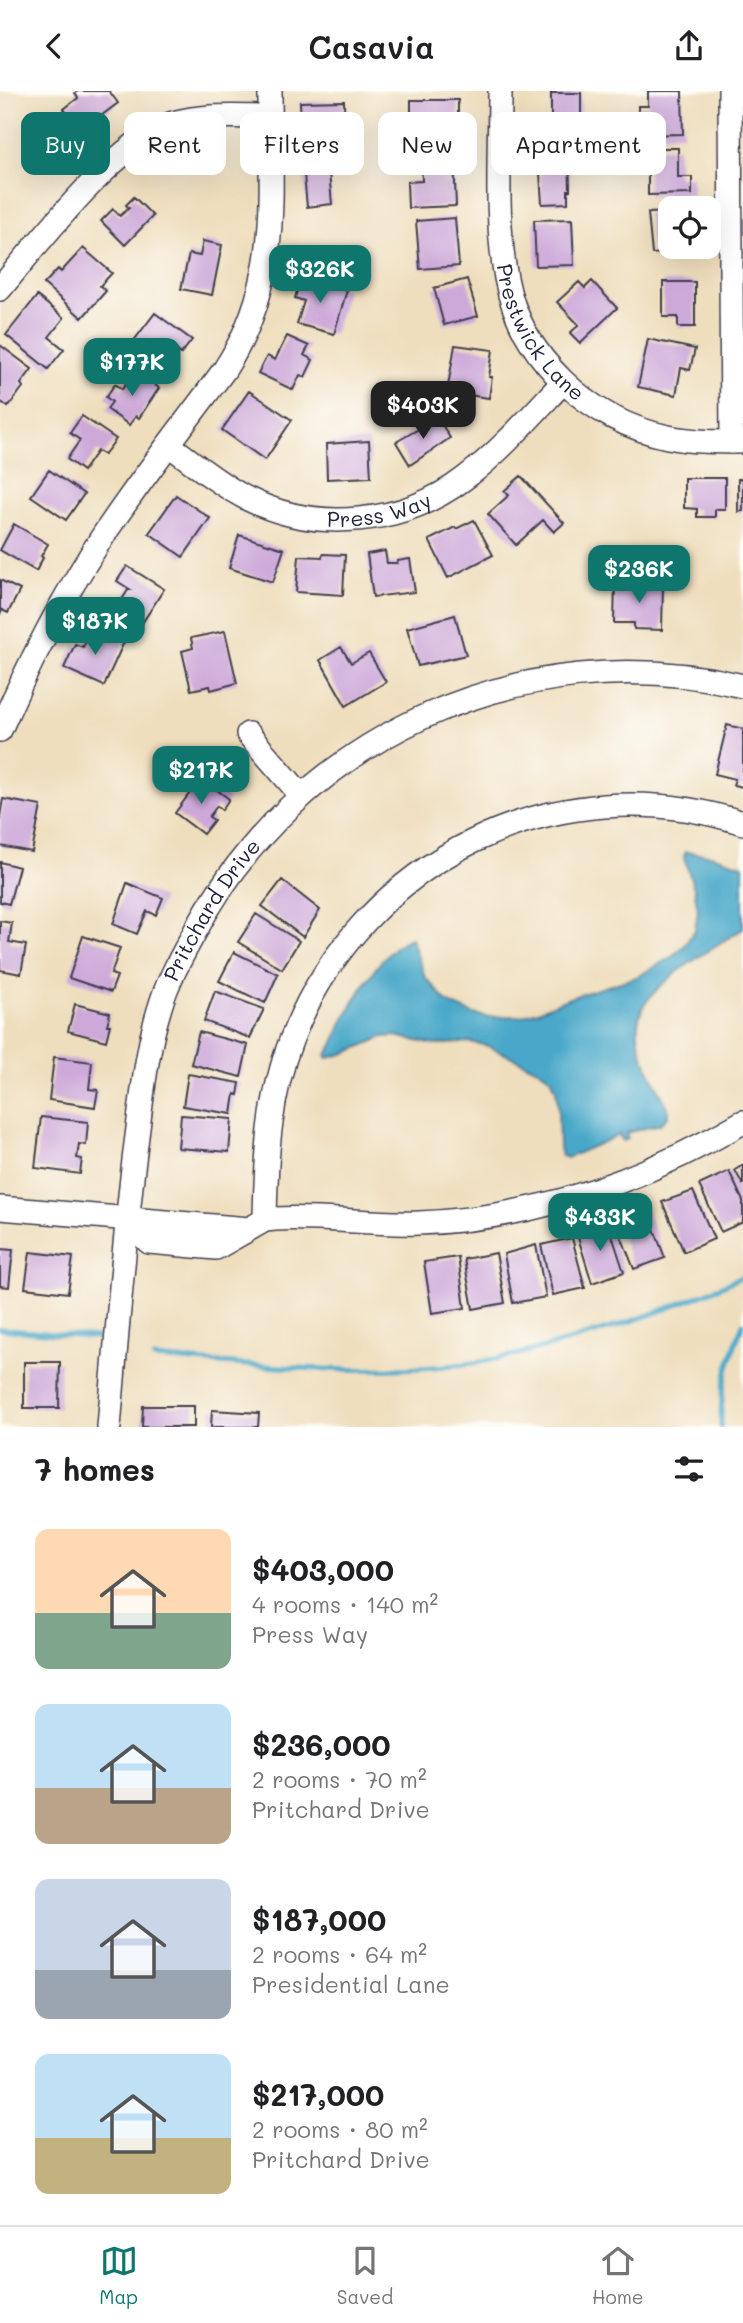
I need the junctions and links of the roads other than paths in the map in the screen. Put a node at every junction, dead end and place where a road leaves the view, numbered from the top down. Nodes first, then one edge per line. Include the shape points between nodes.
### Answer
1 (270, 91) edge
2 (500, 91) edge
3 (730, 91) edge
4 (270, 112) edge
5 (240, 118) edge
6 (271, 175) edge
7 (0, 289) edge
8 (564, 382) junction
9 (737, 442) edge
10 (169, 445) junction
11 (743, 686) edge
12 (0, 730) edge
13 (248, 734) dead end
14 (301, 795) junction
15 (743, 823) edge
16 (743, 1122) edge
17 (0, 1208) edge
18 (126, 1219) junction
19 (257, 1224) junction
20 (109, 1427) edge

1 - 4 street
2 - 8 street, Prestwick Lane via 501,235 506,281 530,338
3 - 9 street
5 - 7 street via 186,120 145,137 94,183
6 - 10 street via 271,230 261,290 235,353
8 - 9 street, Prestwick Lane via 598,409 640,430 685,440
8 - 10 street, Press Way via 496,451 449,489 412,507 373,517 334,520 271,509 244,498
10 - 12 street via 72,586
11 - 14 street, Pritchard Drive via 689,676 624,672 555,678 495,690 399,729
13 - 14 street
14 - 18 street, Pritchard Drive via 224,881 171,978 152,1037
15 - 19 street via 654,806 560,812 476,839 397,890 359,927 327,969 291,1041 272,1113
16 - 19 street via 643,1174 529,1209 422,1223 286,1218
17 - 18 street
18 - 19 street
18 - 20 street, Pritchard Drive

